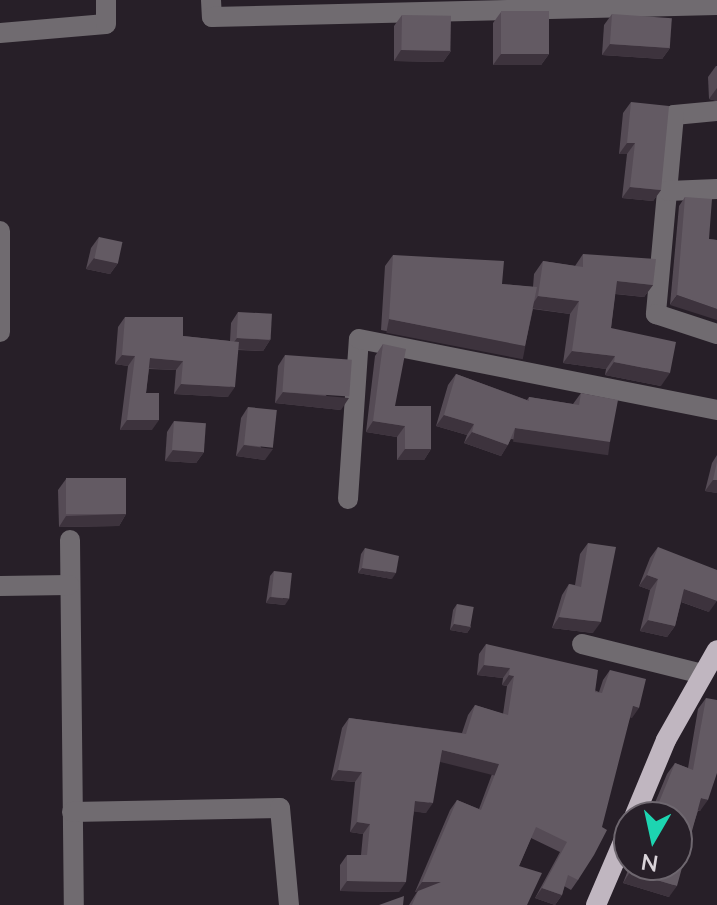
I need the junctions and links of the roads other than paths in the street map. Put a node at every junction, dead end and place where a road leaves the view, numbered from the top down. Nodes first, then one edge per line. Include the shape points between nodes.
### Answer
1 (106, 0) edge
2 (211, 0) edge
3 (713, 3) edge
4 (597, 5) edge
5 (0, 33) edge
6 (717, 111) edge
7 (717, 189) edge
8 (668, 191) junction
9 (0, 231) edge
10 (0, 332) edge
11 (717, 334) edge
12 (717, 410) edge
13 (348, 499) dead end
14 (70, 540) dead end
15 (69, 585) junction
16 (0, 586) edge
17 (582, 644) dead end
18 (717, 650) edge
19 (702, 674) junction
20 (642, 801) edge
21 (72, 812) junction
22 (613, 865) edge
23 (74, 905) edge
24 (289, 905) edge
25 (596, 905) edge

1 - 5 street via 106,24
2 - 4 street via 212,17
3 - 4 street
6 - 8 street via 674,115
7 - 8 street
8 - 11 street via 656,314
9 - 10 street
12 - 13 street via 359,339
14 - 15 street
15 - 16 street
15 - 21 street
17 - 19 street
18 - 19 main road
19 - 20 main road
21 - 23 street
21 - 24 street via 280,808
22 - 25 main road

